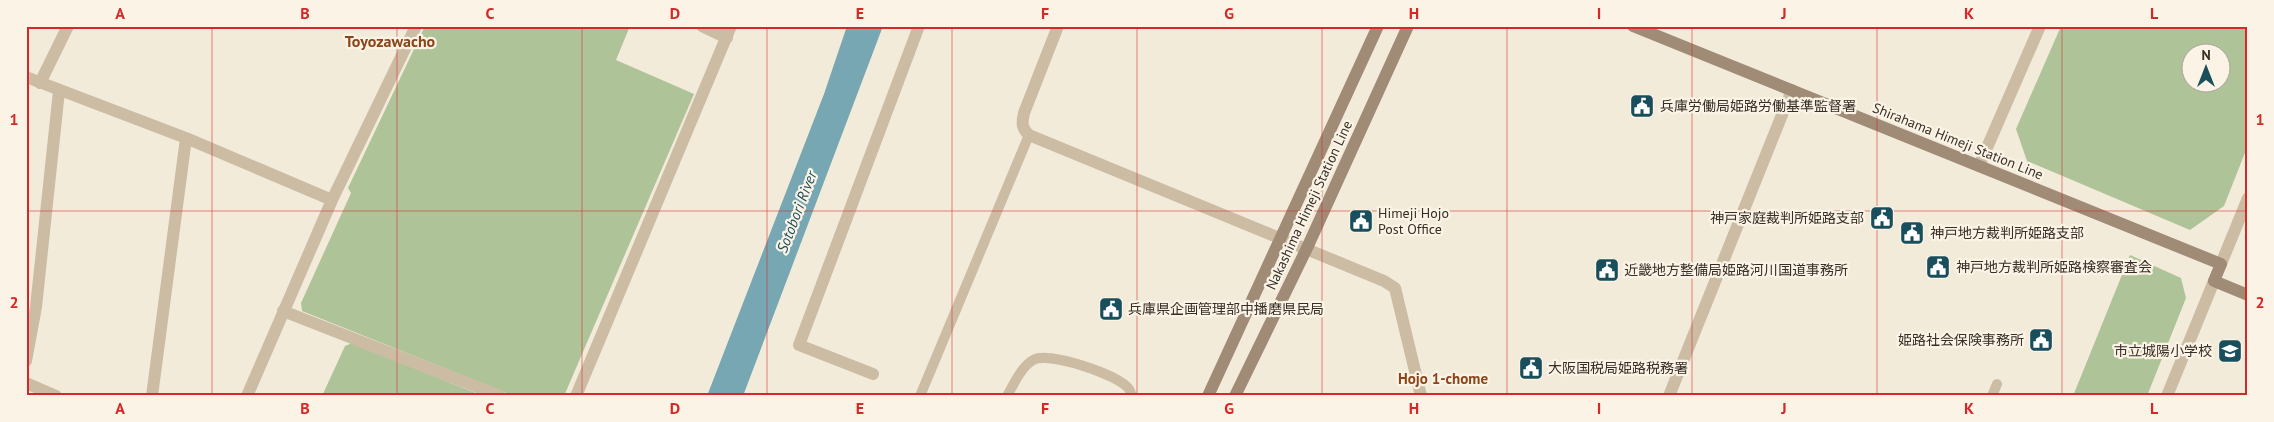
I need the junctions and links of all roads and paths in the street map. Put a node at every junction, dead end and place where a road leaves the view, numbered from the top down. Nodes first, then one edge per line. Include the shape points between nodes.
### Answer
1 (68, 26) edge
2 (416, 26) edge
3 (702, 26) edge
4 (919, 26) edge
5 (1058, 26) edge
6 (1378, 26) edge
7 (1408, 26) edge
8 (1633, 26) edge
9 (2040, 26) edge
10 (729, 32) edge
11 (26, 77) edge
12 (40, 83) junction
13 (1792, 90) junction
14 (59, 91) junction
15 (1029, 135) junction
16 (186, 138) junction
17 (1979, 166) junction
18 (2248, 198) edge
19 (332, 200) junction
20 (1282, 238) junction
21 (1307, 248) junction
22 (2221, 264) junction
23 (2214, 281) junction
24 (2248, 295) edge
25 (283, 311) junction
26 (26, 361) edge
27 (873, 374) dead end
28 (26, 384) edge
29 (1996, 384) dead end
30 (56, 396) edge
31 (152, 396) edge
32 (247, 396) edge
33 (500, 396) edge
34 (576, 396) edge
35 (920, 396) edge
36 (1008, 396) edge
37 (1132, 396) edge
38 (1208, 396) edge
39 (1235, 396) edge
40 (1421, 396) edge
41 (1669, 396) edge
42 (1992, 396) edge
43 (2167, 396) edge

1 - 12 street
2 - 19 street
3 - 10 street
4 - 27 street via 799,345
5 - 15 street via 1024,112 1022,123
6 - 20 main road, Nakashima Himeji Station Line
7 - 21 main road, Nakashima Himeji Station Line
8 - 13 main road, Shirahama Himeji Station Line
9 - 17 street
10 - 34 street
11 - 12 street
12 - 14 street
13 - 17 main road, Shirahama Himeji Station Line
13 - 41 street
14 - 16 street
14 - 26 street via 36,307
15 - 20 street
15 - 35 lane
16 - 19 street
16 - 31 street
17 - 22 main road, Shirahama Himeji Station Line
18 - 22 street
19 - 25 street
20 - 21 street
20 - 38 main road, Nakashima Himeji Station Line
21 - 39 main road, Nakashima Himeji Station Line
21 - 40 street via 1384,280 1395,288
22 - 23 main road
23 - 24 main road
23 - 43 street
25 - 32 street
25 - 33 street
28 - 30 street
29 - 42 lane
36 - 37 lane via 1032,360 1045,356 1092,369 1129,388

